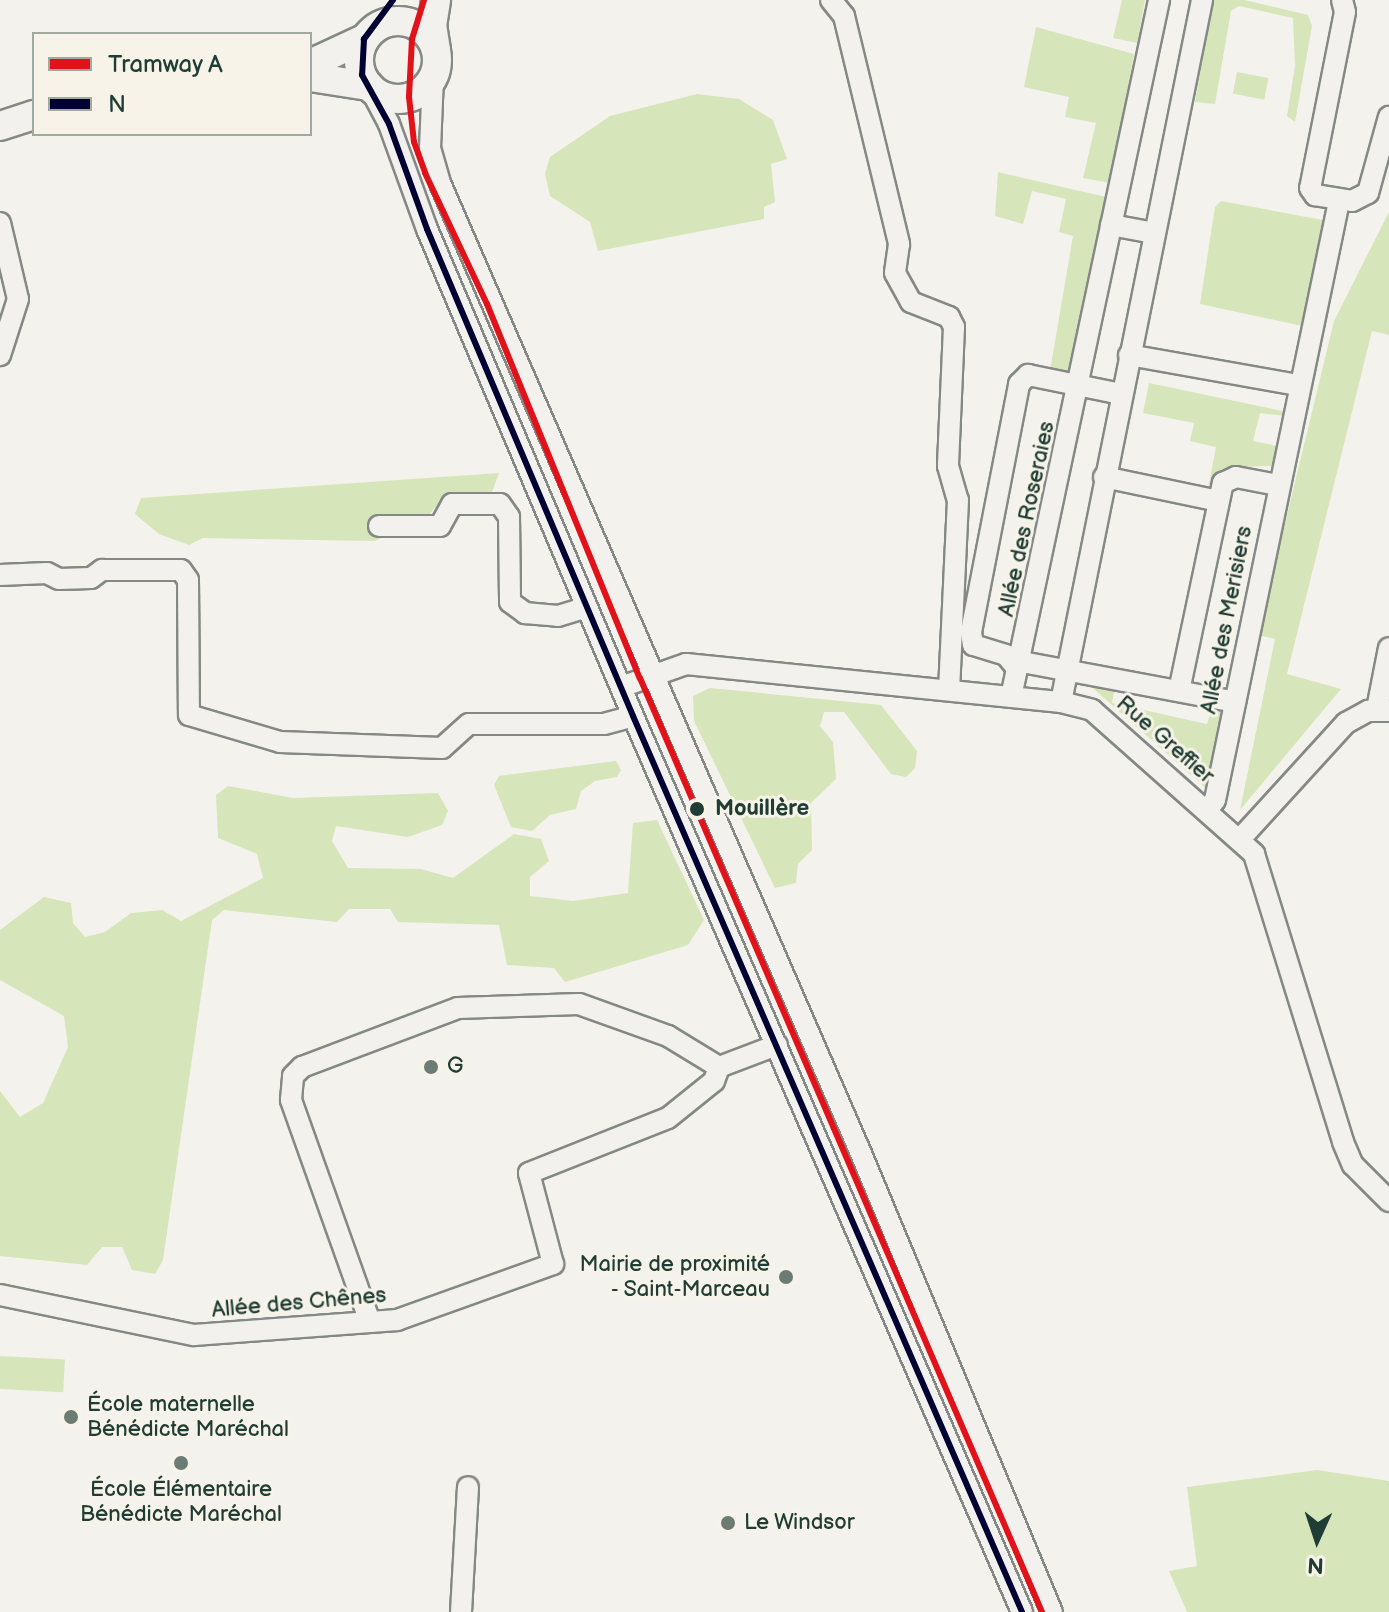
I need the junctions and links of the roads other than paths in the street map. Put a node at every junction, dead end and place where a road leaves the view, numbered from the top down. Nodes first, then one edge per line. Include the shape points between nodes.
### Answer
1 (393, 0) edge
2 (436, 0) edge
3 (831, 0) edge
4 (1159, 0) edge
5 (1202, 0) edge
6 (1342, 0) edge
7 (369, 35) junction
8 (312, 63) edge
9 (434, 64) junction
10 (312, 77) edge
11 (369, 86) junction
12 (32, 116) edge
13 (1389, 117) edge
14 (0, 126) edge
15 (1339, 201) junction
16 (0, 223) edge
17 (1111, 225) junction
18 (1154, 233) junction
19 (0, 355) edge
20 (1129, 355) junction
21 (1298, 385) junction
22 (1079, 386) junction
23 (1121, 394) junction
24 (1104, 477) junction
25 (1278, 485) junction
26 (1219, 501) junction
27 (379, 526) dead end
28 (0, 575) edge
29 (587, 607) junction
30 (1389, 648) edge
31 (1018, 664) junction
32 (1066, 670) junction
33 (652, 673) junction
34 (621, 687) junction
35 (949, 690) junction
36 (1179, 691) junction
37 (1011, 697) junction
38 (1061, 702) junction
39 (1235, 702) junction
40 (1383, 710) edge
41 (633, 716) junction
42 (1208, 809) junction
43 (1241, 838) junction
44 (777, 1045) junction
45 (719, 1067) junction
46 (1389, 1201) edge
47 (0, 1295) edge
48 (370, 1322) junction
49 (468, 1487) dead end
50 (461, 1612) edge
51 (1022, 1612) edge
52 (1052, 1612) edge

1 - 7 street
2 - 9 street
3 - 35 street via 844,16 899,244 895,273 911,302 949,317 954,327 948,466 958,500
4 - 17 street, Allée des Roseraies
5 - 18 street
6 - 15 street via 1345,12 1310,188 1315,195
7 - 8 street
7 - 9 street via 390,22 410,23 425,32
7 - 11 street via 359,63
9 - 11 street via 419,93 388,97
9 - 33 street via 430,148 440,183
10 - 11 street
11 - 29 street
12 - 14 street
13 - 15 street via 1368,193
15 - 21 street, Allée des Merisiers
16 - 19 street via 18,299
17 - 18 street
17 - 22 street, Allée des Roseraies
18 - 20 street
20 - 21 street
20 - 23 street
21 - 25 street, Allée des Merisiers
22 - 23 street
22 - 31 street, Allée des Roseraies
22 - 31 street via 1028,375 1019,384 971,632 973,645
23 - 24 street
24 - 26 street
24 - 32 street
25 - 26 street, Allée des Merisiers via 1230,478 1223,483
25 - 39 street, Allée des Merisiers
26 - 36 street, Allée des Merisiers
27 - 29 street via 440,526 452,504 500,504 509,517 510,602 525,613 558,616
28 - 41 street via 47,573 59,579 91,578 102,570 181,570 188,580 189,715 280,742 442,748 469,724 604,724
29 - 34 street
30 - 40 street
31 - 32 street
31 - 37 street, Allée des Roseraies
32 - 36 street
32 - 38 street
33 - 34 street, Rue Greffier
33 - 35 street, Rue Greffier via 686,664
33 - 52 street
34 - 41 street
35 - 37 street, Rue Greffier
36 - 39 street
37 - 38 street, Rue Greffier
38 - 42 street, Rue Greffier via 1092,710
39 - 42 street, Allée des Merisiers via 1215,800
40 - 43 street via 1346,723
41 - 44 street
42 - 43 street, Rue Greffier
43 - 46 street, Rue Greffier via 1262,868 1343,1142 1353,1165
44 - 45 street, Allée des Chênes
44 - 51 street
45 - 48 street, Allée des Chênes via 714,1081 668,1118 529,1173 553,1264 397,1320
45 - 48 street via 668,1036 579,1004 458,1008 302,1067 293,1076 291,1100
47 - 48 street, Allée des Chênes via 194,1335
49 - 50 street

